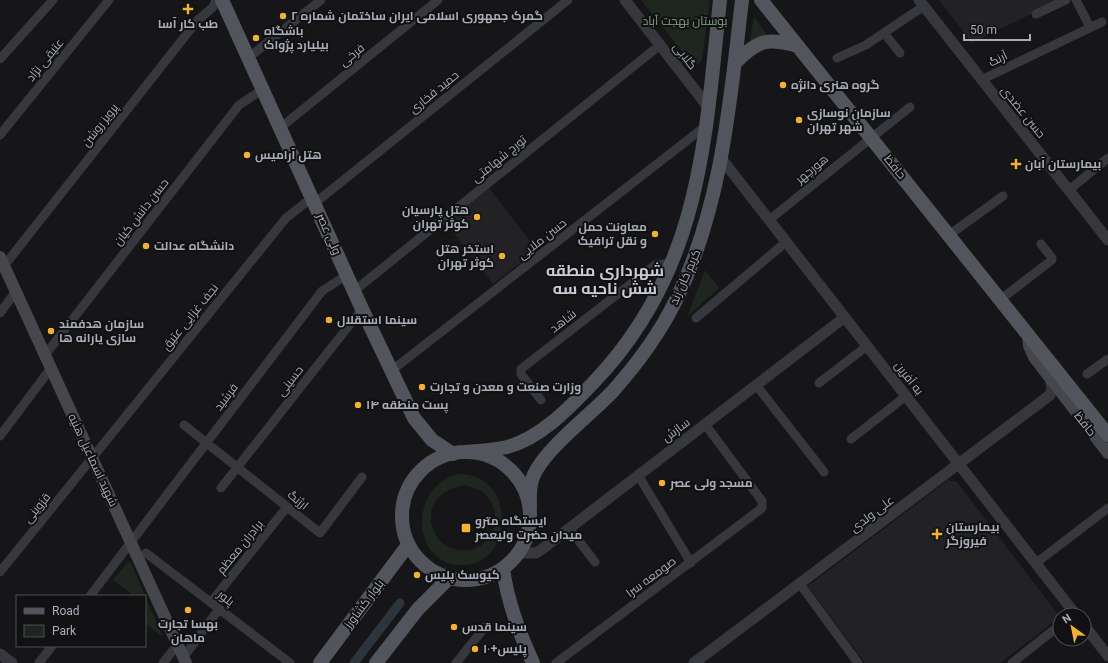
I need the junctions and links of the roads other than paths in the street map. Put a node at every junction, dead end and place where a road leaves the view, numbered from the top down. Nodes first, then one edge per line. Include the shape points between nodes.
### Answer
1 (53, 0) edge
2 (109, 0) edge
3 (216, 0) edge
4 (222, 0) edge
5 (321, 0) edge
6 (438, 0) edge
7 (568, 0) edge
8 (625, 0) edge
9 (634, 0) edge
10 (720, 0) edge
11 (742, 0) edge
12 (761, 0) edge
13 (1066, 0) edge
14 (1076, 0) edge
15 (921, 3) edge
16 (1036, 14) dead end
17 (1102, 22) dead end
18 (1090, 28) junction
19 (884, 33) junction
20 (662, 43) junction
21 (798, 46) junction
22 (900, 53) dead end
23 (248, 58) junction
24 (837, 58) dead end
25 (0, 59) edge
26 (736, 62) junction
27 (981, 80) junction
28 (262, 90) junction
29 (710, 103) junction
30 (910, 107) dead end
31 (707, 125) junction
32 (280, 128) junction
33 (0, 135) edge
34 (871, 137) junction
35 (721, 158) junction
36 (1108, 158) edge
37 (1069, 190) junction
38 (1003, 196) dead end
39 (314, 200) junction
40 (769, 220) junction
41 (949, 235) junction
42 (1108, 240) edge
43 (786, 242) junction
44 (1042, 244) dead end
45 (2, 261) edge
46 (672, 263) junction
47 (347, 274) junction
48 (354, 291) junction
49 (16, 292) junction
50 (1000, 299) junction
51 (362, 309) junction
52 (0, 313) edge
53 (696, 318) dead end
54 (845, 318) junction
55 (1028, 334) junction
56 (867, 346) junction
57 (45, 355) junction
58 (1108, 359) edge
59 (51, 368) junction
60 (392, 371) junction
61 (1086, 374) dead end
62 (1050, 378) junction
63 (819, 383) dead end
64 (756, 385) junction
65 (906, 396) junction
66 (541, 400) dead end
67 (705, 424) junction
68 (184, 425) dead end
69 (1108, 435) edge
70 (0, 436) edge
71 (851, 439) dead end
72 (206, 443) junction
73 (459, 453) junction
74 (1108, 453) edge
75 (92, 458) junction
76 (959, 464) junction
77 (237, 467) junction
78 (824, 472) dead end
79 (638, 475) junction
80 (362, 477) dead end
81 (221, 488) dead end
82 (287, 507) junction
83 (530, 508) junction
84 (1108, 508) edge
85 (569, 528) junction
86 (131, 543) junction
87 (408, 545) junction
88 (146, 553) dead end
89 (519, 553) junction
90 (595, 562) dead end
91 (691, 563) junction
92 (1036, 563) junction
93 (503, 569) junction
94 (0, 572) edge
95 (449, 578) junction
96 (800, 584) junction
97 (91, 595) edge
98 (211, 602) junction
99 (1070, 607) edge
100 (219, 609) junction
101 (485, 627) dead end
102 (1052, 631) edge
103 (1092, 635) edge
104 (177, 645) junction
105 (51, 647) edge
106 (0, 654) edge
107 (1108, 656) edge
108 (184, 660) edge
109 (856, 662) edge
110 (12, 663) edge
111 (39, 663) edge
112 (163, 663) edge
113 (290, 663) edge
114 (320, 663) edge
115 (376, 663) edge
116 (456, 663) edge
117 (533, 663) edge
118 (556, 663) edge
119 (694, 663) edge
120 (1012, 663) edge

1 - 25 street
2 - 33 street, عتیقی نژاد
3 - 45 street, پرویز روشن
4 - 23 main road, ولی عصر
5 - 23 street
6 - 32 street, فرخی
7 - 39 street, حمید فخاری
8 - 20 street, گلابی
9 - 20 street, گلابی
10 - 29 main road, کریم خان زند
11 - 26 main road, کریم خان زند
12 - 21 main road, حافظ
13 - 16 street
14 - 18 street
15 - 19 street
15 - 27 street, حسن عضدی
17 - 18 street, آرنگ
18 - 27 street, آرنگ
19 - 22 street
19 - 24 street via 866,45
20 - 29 street, گلابی
20 - 48 street, تورج شهامتی
21 - 26 main road via 778,41 765,42
21 - 34 main road, حافظ
23 - 28 main road, ولی عصر
26 - 35 main road, کریم خان زند
27 - 37 street, حسن عضدی
28 - 32 main road, ولی عصر
28 - 57 street, حسن دانش کیان via 239,105
29 - 31 main road, کریم خان زند
30 - 34 street, هورچهر
31 - 46 main road, کریم خان زند via 693,201
31 - 60 street, حسن ملایی
32 - 39 main road, ولی عصر
34 - 40 street, هورچهر
34 - 41 main road, حافظ
35 - 40 street, به آفرین
35 - 83 main road, کریم خان زند via 697,252 665,322 612,391 547,456 531,481
36 - 37 street
37 - 42 street, حسن عضدی
38 - 41 street
39 - 47 main road, ولی عصر
39 - 75 street, نجف غزایی عتیق via 286,218
40 - 43 street, به آفرین
41 - 50 main road, حافظ
43 - 53 street
43 - 54 street, به آفرین
44 - 50 street via 1052,260
45 - 49 main road, شهید اسماعیل هنیه
46 - 66 street, شاهد via 655,264 521,369 521,374
46 - 73 main road, کریم خان زند via 650,308 628,343 570,407 542,429 508,447
47 - 48 main road, ولی عصر
47 - 72 street, فرشید via 322,291
48 - 51 main road, ولی عصر
49 - 52 street
49 - 57 main road, شهید اسماعیل هنیه
50 - 55 main road, حافظ
51 - 60 main road, ولی عصر
51 - 77 street, حسینی
54 - 56 street, به آفرین
54 - 64 street, سازش
55 - 62 main road, حافظ via 1030,350
55 - 69 main road, حافظ
56 - 63 street
56 - 65 street, به آفرین
57 - 59 main road, شهید اسماعیل هنیه
58 - 61 street
59 - 70 street
59 - 75 main road, شهید اسماعیل هنیه
60 - 73 main road, ولی عصر via 415,421 432,440
62 - 74 main road, حافظ
62 - 76 street, علی ولدی via 1050,395
64 - 67 street, سازش
64 - 78 street
65 - 71 street
65 - 76 street, به آفرین
67 - 79 street, سازش
67 - 91 street, صومعه سرا via 762,501 763,506
68 - 72 street, ارژنگ
72 - 77 street, ارژنگ
72 - 86 street, فرشید
73 - 83 main road via 492,457 508,468 520,481
73 - 87 main road via 430,463 411,483 403,509
75 - 86 main road, شهید اسماعیل هنیه
75 - 94 street, قزوینی
76 - 92 street, به آفرین
76 - 96 street, علی ولدی
77 - 81 street, حسینی
77 - 82 street, ارژنگ
79 - 85 street, سازش
79 - 91 street
80 - 82 street, ارژنگ via 320,533
82 - 98 street, برادران معظم
83 - 89 main road via 527,536
84 - 92 street
85 - 89 street, سازش via 536,553
85 - 90 street
86 - 97 street, فرشید
86 - 104 main road, شهید اسماعیل هنیه
87 - 95 main road via 422,563
87 - 114 main road, بلوار کشاورز
88 - 98 street, پلور
89 - 93 main road
91 - 118 street, صومعه سرا
92 - 99 street, به آفرین
93 - 95 main road via 478,579
93 - 117 main road via 514,618
95 - 115 main road via 418,609
96 - 109 street
96 - 119 street, علی ولدی
98 - 100 street, پلور
100 - 108 street
100 - 113 street, پلور
101 - 116 street
102 - 120 street
103 - 107 street
104 - 108 main road, شهید اسماعیل هنیه
104 - 112 street
105 - 111 street
106 - 110 street

